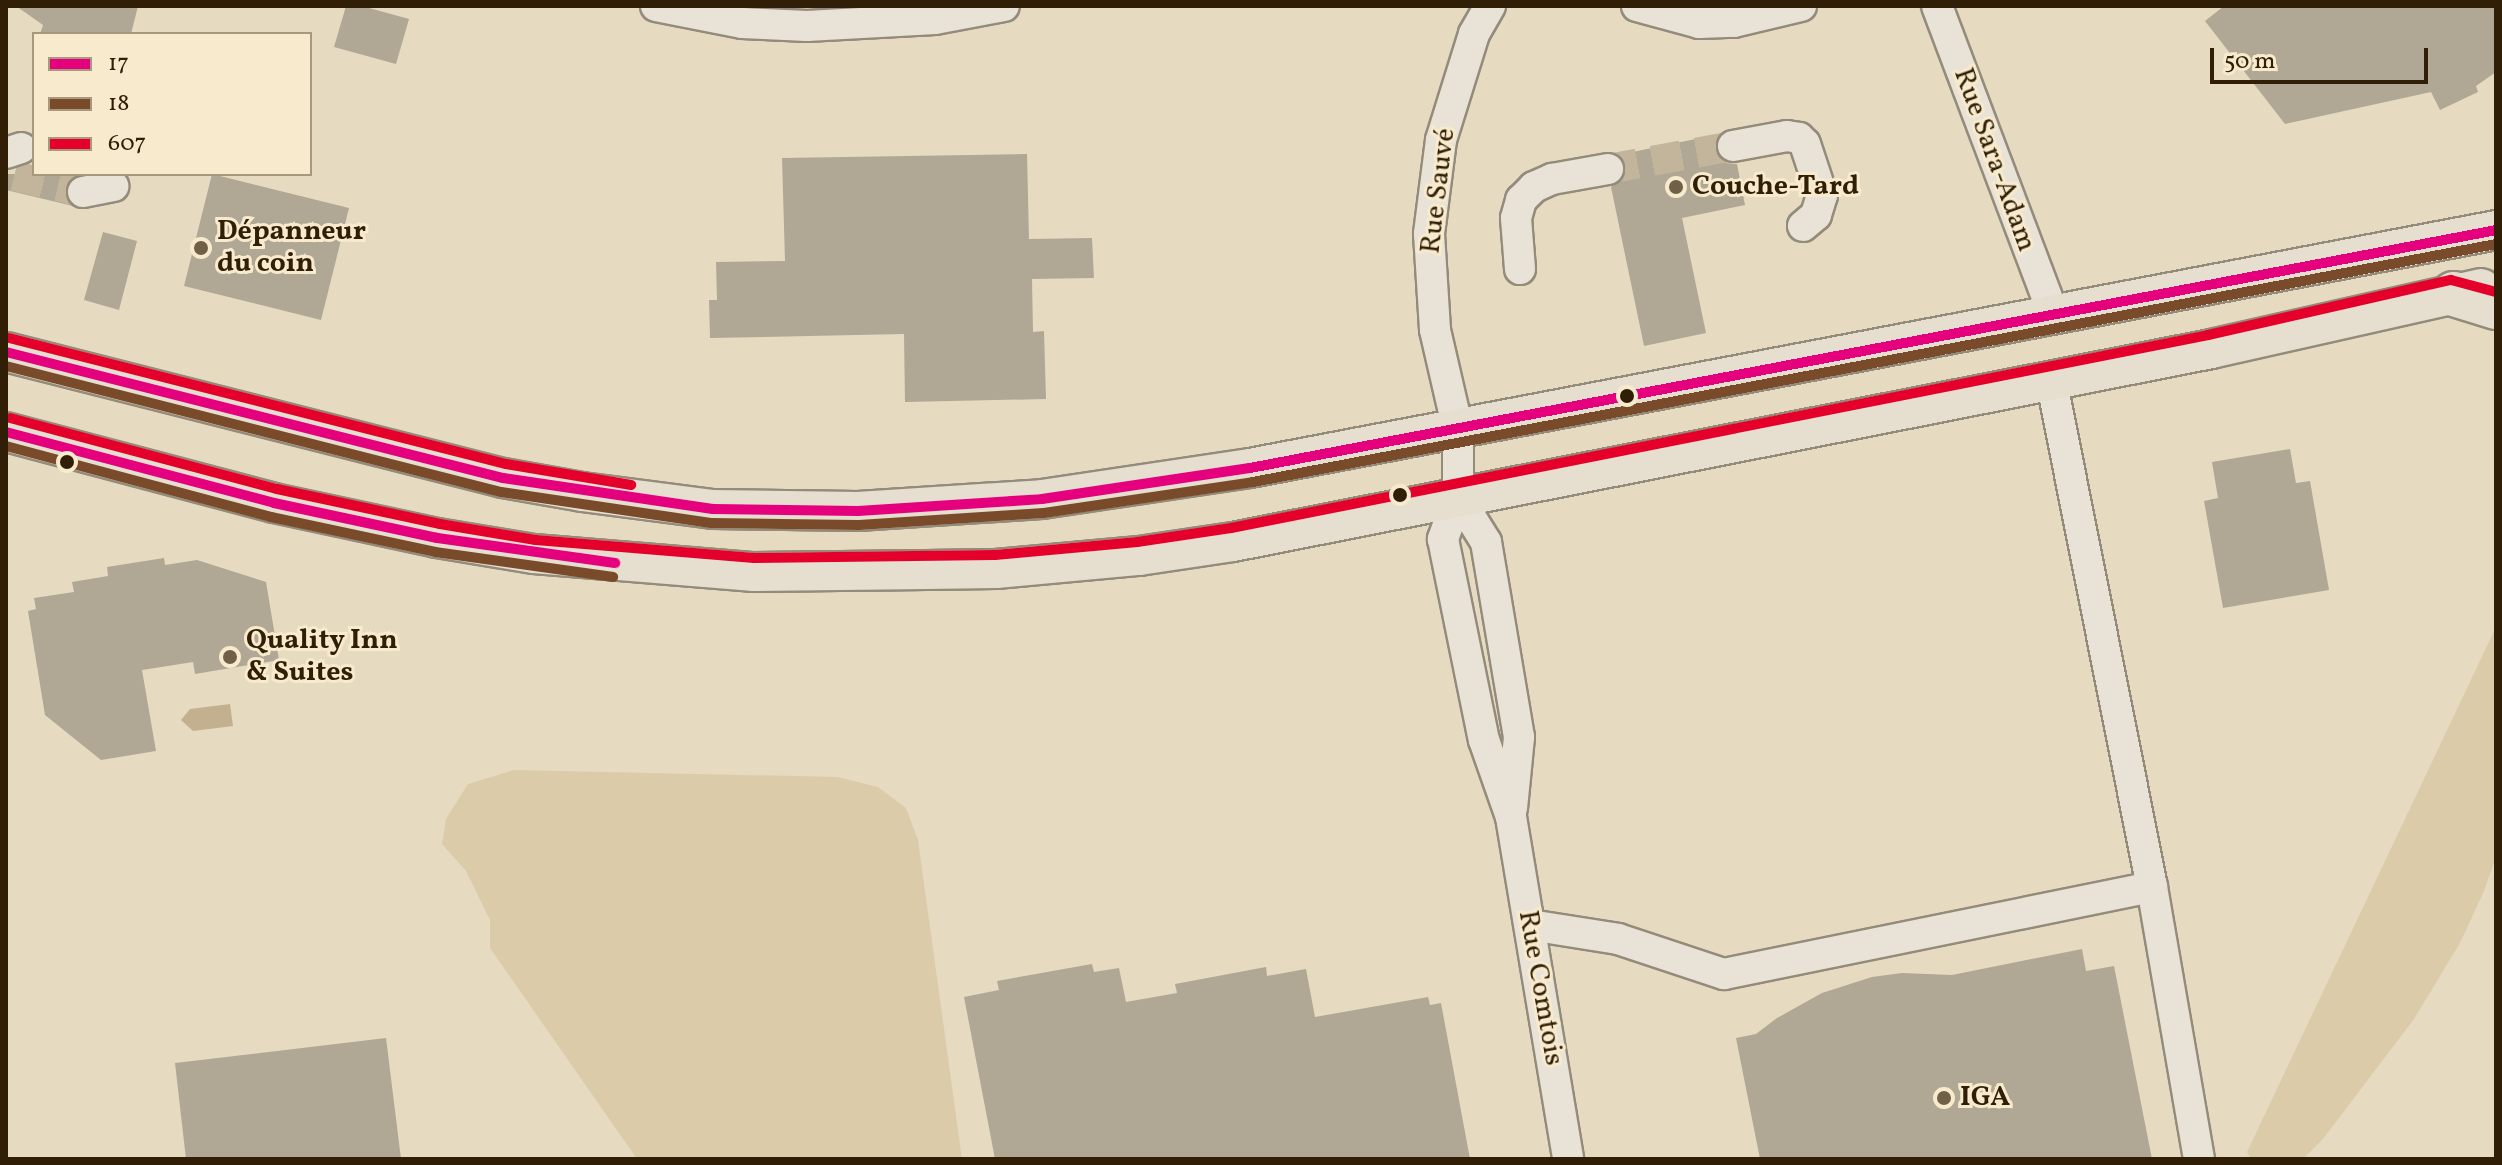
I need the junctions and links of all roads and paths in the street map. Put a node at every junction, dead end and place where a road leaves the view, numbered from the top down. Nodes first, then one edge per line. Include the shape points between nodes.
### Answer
1 (656, 6) edge
2 (1004, 6) edge
3 (1490, 6) edge
4 (1637, 6) edge
5 (1801, 6) edge
6 (1937, 6) edge
7 (869, 16) edge
8 (1733, 146) tunnel mouth
9 (1608, 169) tunnel mouth
10 (1803, 226) dead end
11 (2496, 230) edge
12 (1520, 269) dead end
13 (2496, 285) edge
14 (2454, 294) junction
15 (2496, 307) edge
16 (2053, 313) junction
17 (6, 352) edge
18 (2051, 379) junction
19 (1458, 430) junction
20 (6, 432) edge
21 (1458, 497) junction
22 (1511, 817) junction
23 (2152, 887) junction
24 (1530, 925) junction
25 (1568, 1159) edge
26 (2199, 1159) edge

1 - 7 street via 742,23
2 - 7 street via 935,19
3 - 19 street, Rue Sauvé via 1474,34 1441,140 1429,234 1435,330
4 - 5 street via 1699,23 1734,22
6 - 16 street, Rue Sara-Adam
8 - 10 street via 1787,136 1805,144 1822,205
9 - 12 street via 1552,179 1521,200 1516,218
11 - 16 main road
13 - 14 main road
14 - 15 highway
14 - 18 main road
16 - 19 main road
17 - 19 main road via 503,478 713,509 858,511 1042,499
18 - 21 main road
18 - 23 street
19 - 21 street, Rue Comtois
20 - 21 main road via 274,503 437,538 591,561 754,572 929,572 1139,556
21 - 22 street, Rue Comtois via 1486,542 1519,737
21 - 22 street, Rue Comtois via 1443,539 1484,740
22 - 24 street, Rue Comtois
23 - 24 street via 1724,974 1618,939
23 - 26 street
24 - 25 street, Rue Comtois

